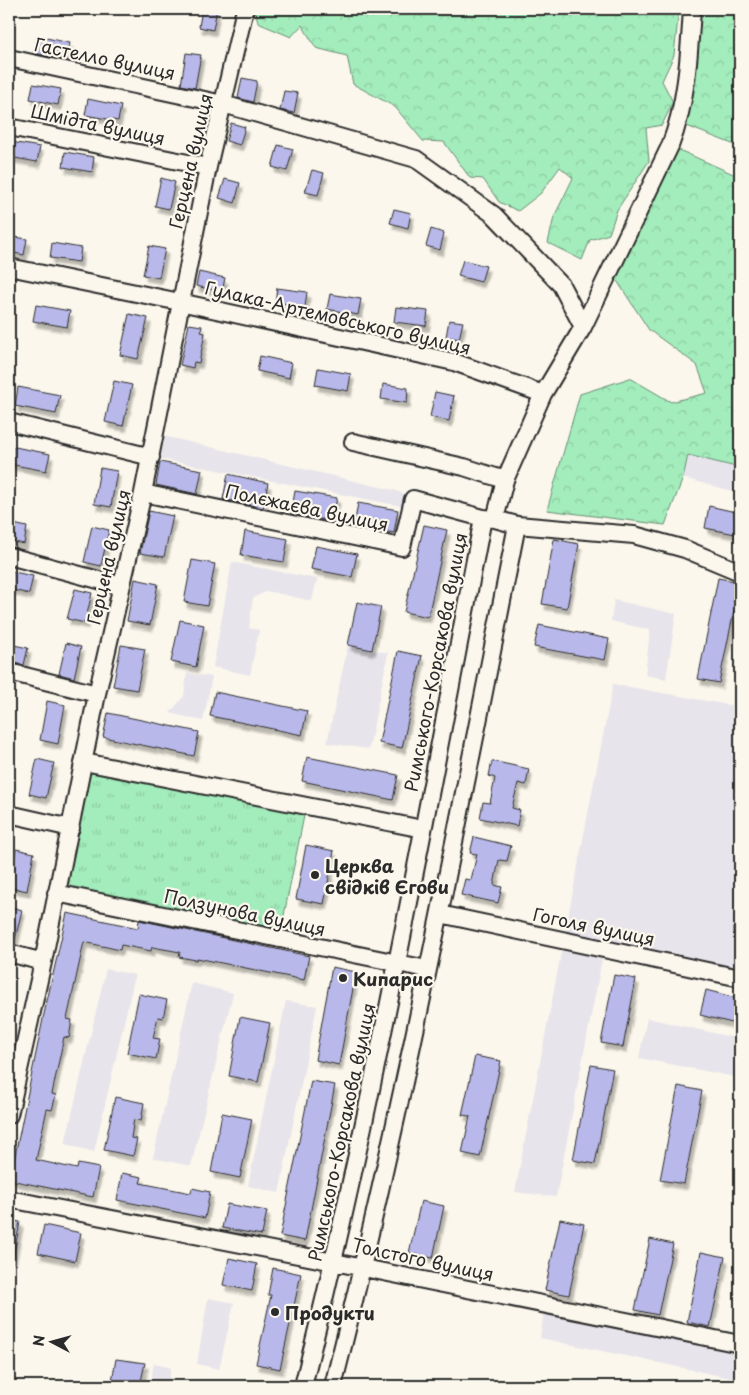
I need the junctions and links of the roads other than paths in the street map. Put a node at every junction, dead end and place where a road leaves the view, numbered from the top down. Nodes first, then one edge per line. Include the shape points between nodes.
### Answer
1 (245, 9) edge
2 (692, 9) edge
3 (9, 58) edge
4 (223, 104) junction
5 (9, 127) edge
6 (208, 167) junction
7 (9, 267) edge
8 (180, 302) junction
9 (583, 327) junction
10 (543, 394) junction
11 (9, 422) edge
12 (353, 442) dead end
13 (151, 457) junction
14 (505, 480) junction
15 (144, 493) junction
16 (489, 518) junction
17 (517, 525) junction
18 (9, 556) edge
19 (740, 572) edge
20 (121, 586) junction
21 (9, 672) edge
22 (97, 694) junction
23 (84, 762) junction
24 (9, 814) edge
25 (71, 828) junction
26 (423, 829) junction
27 (56, 893) junction
28 (440, 914) junction
29 (9, 954) edge
30 (43, 962) junction
31 (398, 964) junction
32 (427, 969) junction
33 (740, 978) edge
34 (14, 1062) edge
35 (9, 1115) edge
36 (9, 1200) edge
37 (334, 1262) junction
38 (363, 1268) junction
39 (740, 1344) edge
40 (303, 1386) edge
41 (333, 1386) edge

1 - 4 street, Герцена вулиця
2 - 9 street, Римського-Корсакова вулиця via 689,64 679,123
3 - 4 street, Гастелло вулиця
4 - 6 street, Герцена вулиця
4 - 9 street via 416,159 494,215 561,286
5 - 6 street, Шмідта вулиця
6 - 8 street, Герцена вулиця
7 - 8 street, Гулака-Артемовського вулиця
8 - 10 street, Гулака-Артемовського вулиця via 454,362
8 - 13 street, Герцена вулиця
9 - 10 street, Римського-Корсакова вулиця
10 - 14 street, Римського-Корсакова вулиця
11 - 13 street
12 - 14 street via 464,467
13 - 15 street, Герцена вулиця
14 - 16 street, Римського-Корсакова вулиця
15 - 16 street, Полєжаєва вулиця via 402,547 413,499
15 - 20 street, Герцена вулиця
16 - 17 street
16 - 26 street, Римського-Корсакова вулиця
17 - 19 street via 634,535 685,549
17 - 28 street
18 - 20 street
20 - 22 street, Герцена вулиця
21 - 22 street
22 - 23 street, Герцена вулиця
23 - 25 street, Герцена вулиця
23 - 26 street
24 - 25 street
25 - 27 street, Герцена вулиця
26 - 31 street, Римського-Корсакова вулиця
27 - 30 street, Герцена вулиця
27 - 31 street, Ползунова вулиця
28 - 32 street
28 - 33 street, Гоголя вулиця
29 - 30 street
30 - 34 street, Герцена вулиця
31 - 32 street, Ползунова вулиця
31 - 37 street, Римського-Корсакова вулиця
32 - 38 street
34 - 35 street, Герцена вулиця
36 - 37 street, Толстого вулиця
37 - 38 street, Толстого вулиця
37 - 40 street, Римського-Корсакова вулиця
38 - 39 street, Толстого вулиця
38 - 41 street

